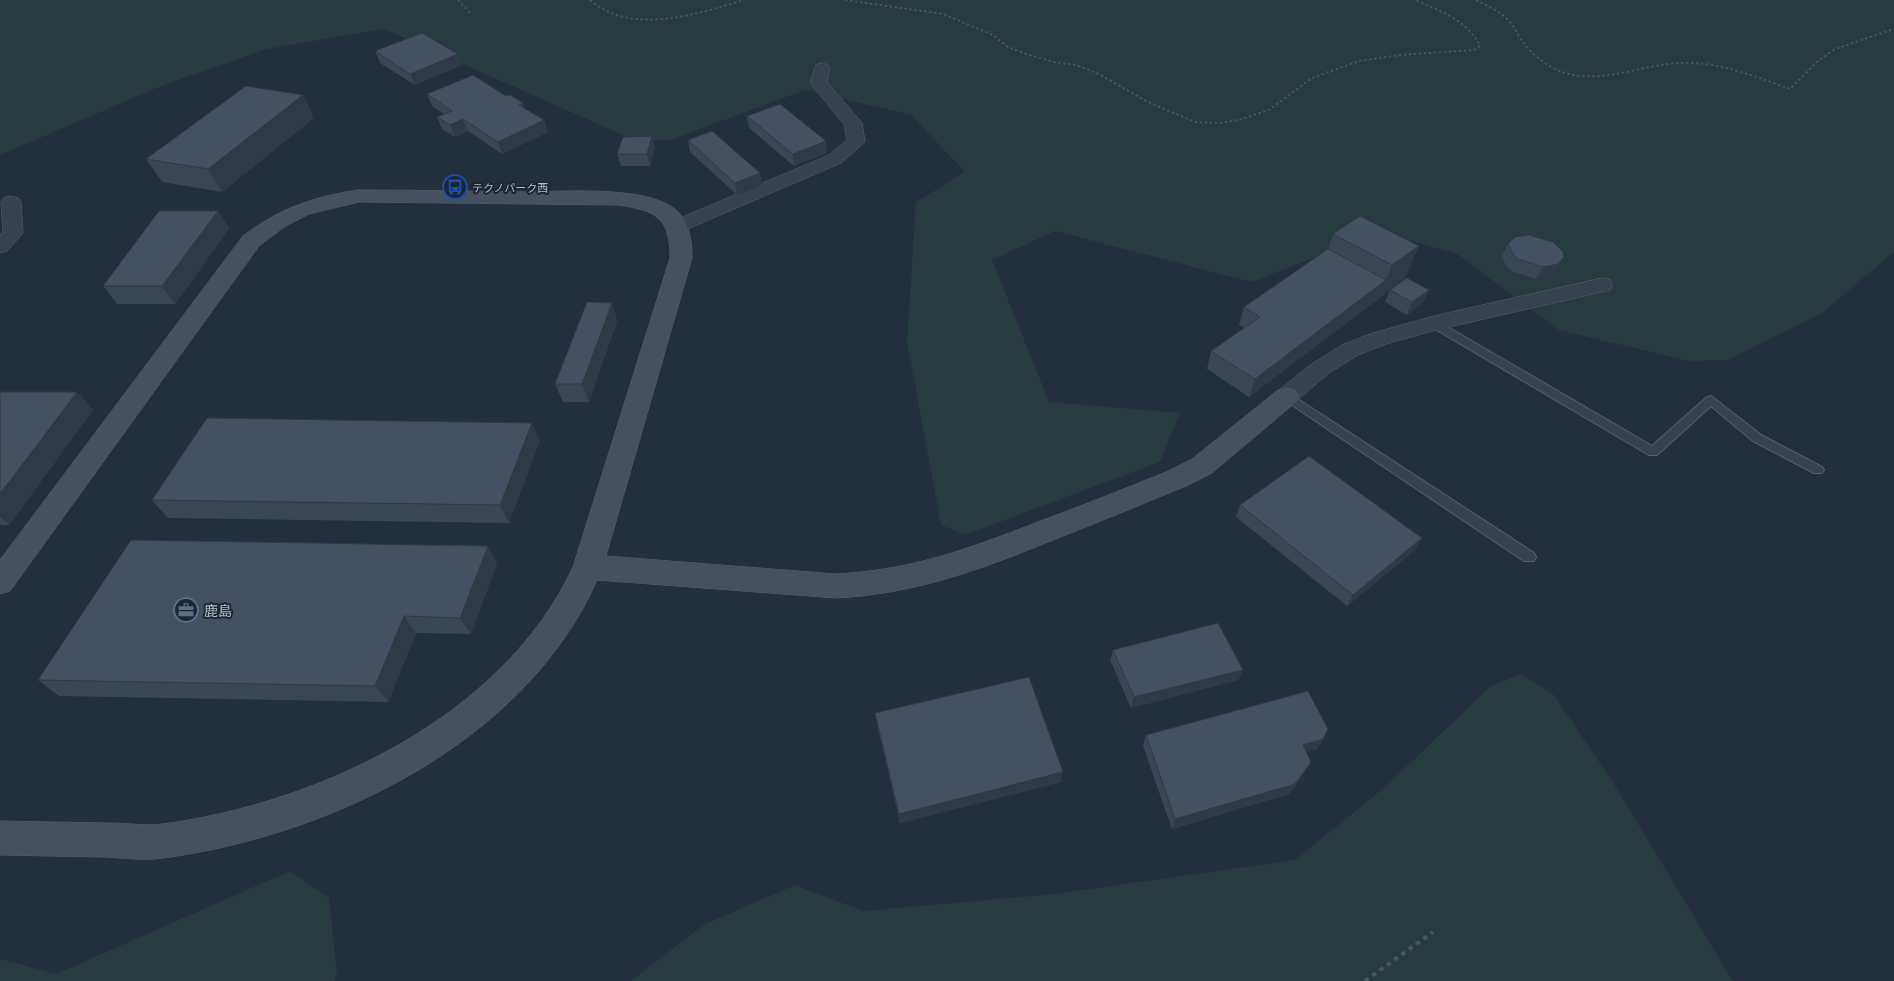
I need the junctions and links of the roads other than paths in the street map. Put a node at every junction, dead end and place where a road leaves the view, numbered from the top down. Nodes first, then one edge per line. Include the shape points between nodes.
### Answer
1 (822, 68) dead end
2 (11, 202) dead end
3 (678, 226) junction
4 (0, 247) edge
5 (1603, 285) dead end
6 (1434, 323) junction
7 (1287, 396) junction
8 (1818, 470) dead end
9 (1529, 557) dead end
10 (588, 567) junction
11 (0, 582) edge
12 (0, 838) edge

1 - 3 street via 818,83 853,122 856,142 835,159
2 - 4 street via 13,233
3 - 10 street via 682,241 681,258
3 - 11 street via 670,215 656,206 619,199 359,196 313,205 271,224 251,241
5 - 6 street
6 - 7 street via 1350,350 1321,368
6 - 8 lane via 1653,452 1711,400 1757,438
7 - 9 lane
7 - 10 street via 1202,466 1176,479 954,567 914,578 872,586 836,586
10 - 12 street via 569,607 541,645 506,683 460,722 412,756 354,787 294,812 225,831 160,841

